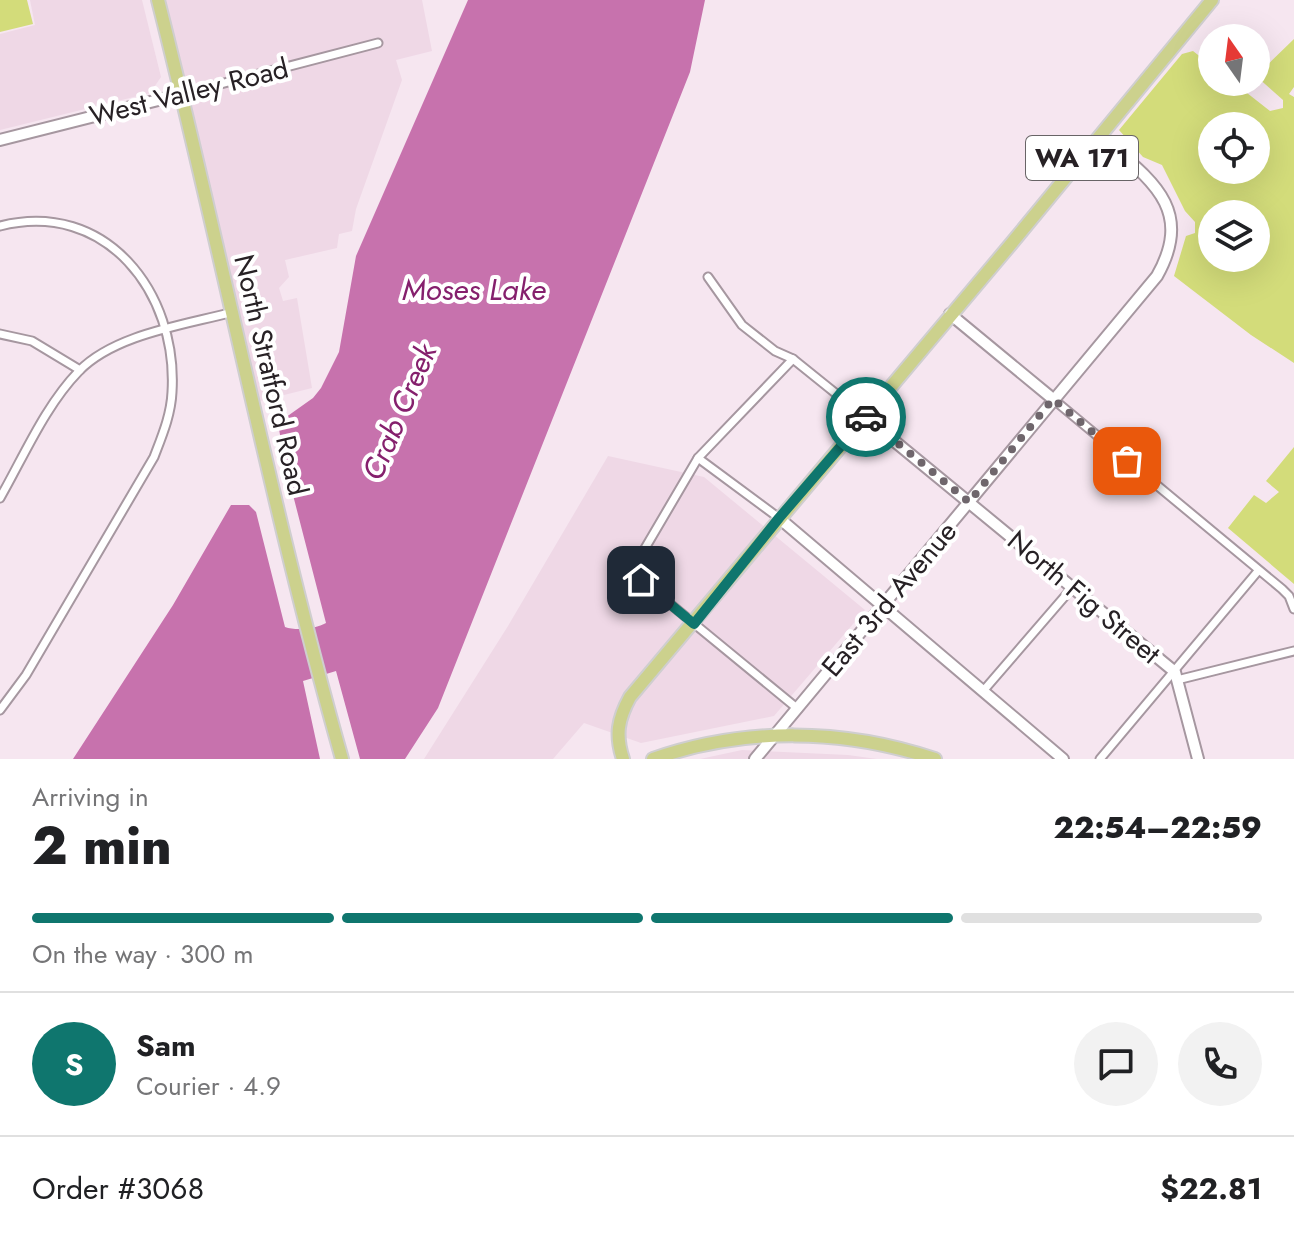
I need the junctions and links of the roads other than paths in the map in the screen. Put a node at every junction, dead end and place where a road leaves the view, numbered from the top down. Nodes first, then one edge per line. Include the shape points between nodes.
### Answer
1 (158, 0) edge
2 (1212, 0) edge
3 (378, 43) dead end
4 (182, 94) junction
5 (1100, 136) junction
6 (0, 140) edge
7 (0, 226) edge
8 (708, 277) dead end
9 (233, 312) junction
10 (950, 314) junction
11 (165, 329) junction
12 (0, 334) edge
13 (793, 359) junction
14 (80, 370) junction
15 (1053, 399) junction
16 (865, 417) junction
17 (698, 458) junction
18 (0, 498) edge
19 (969, 502) junction
20 (779, 518) junction
21 (1258, 571) junction
22 (1072, 588) junction
23 (882, 605) junction
24 (1294, 609) edge
25 (694, 624) junction
26 (1294, 651) edge
27 (1176, 676) junction
28 (984, 690) junction
29 (798, 709) junction
30 (0, 710) edge
31 (775, 735) junction
32 (342, 759) edge
33 (623, 759) edge
34 (653, 759) edge
35 (755, 759) edge
36 (935, 759) edge
37 (1063, 759) edge
38 (1100, 759) edge
39 (1198, 759) edge

1 - 4 main road, North Stratford Road
2 - 5 main road, WA 171
3 - 4 street, West Valley Road
4 - 6 main road, West Valley Road
4 - 9 main road, North Stratford Road
5 - 10 main road, WA 171
5 - 15 main road, East 3rd Avenue via 1160,191 1173,223 1172,241 1157,276
7 - 11 street via 40,221 78,227 116,249 137,268 153,294
8 - 13 street, North Fig Street via 742,325
9 - 11 street
9 - 32 main road, North Stratford Road via 257,429
10 - 15 main road
10 - 16 main road, WA 171
11 - 14 street via 133,339
11 - 30 street via 172,393 154,457 26,675
12 - 14 street via 32,341
13 - 16 street, North Fig Street
13 - 17 street
14 - 18 street
15 - 19 main road, East 3rd Avenue
15 - 21 street
16 - 19 main road, North Fig Street
16 - 20 main road, WA 171
17 - 20 street
17 - 25 street via 634,567 641,580
19 - 22 main road, North Fig Street
19 - 23 main road, East 3rd Avenue
20 - 23 main road
20 - 25 main road, WA 171
21 - 24 street via 1289,596
21 - 27 street
22 - 27 main road, North Fig Street
22 - 28 street
23 - 28 main road
23 - 29 main road, East 3rd Avenue
25 - 29 street
25 - 33 main road, WA 171 via 620,715
26 - 27 street
27 - 38 street
27 - 39 main road, North Fig Street
28 - 37 main road
29 - 31 main road, East 3rd Avenue
31 - 34 main road via 714,741
31 - 35 main road, East 3rd Avenue
31 - 36 main road via 869,741

